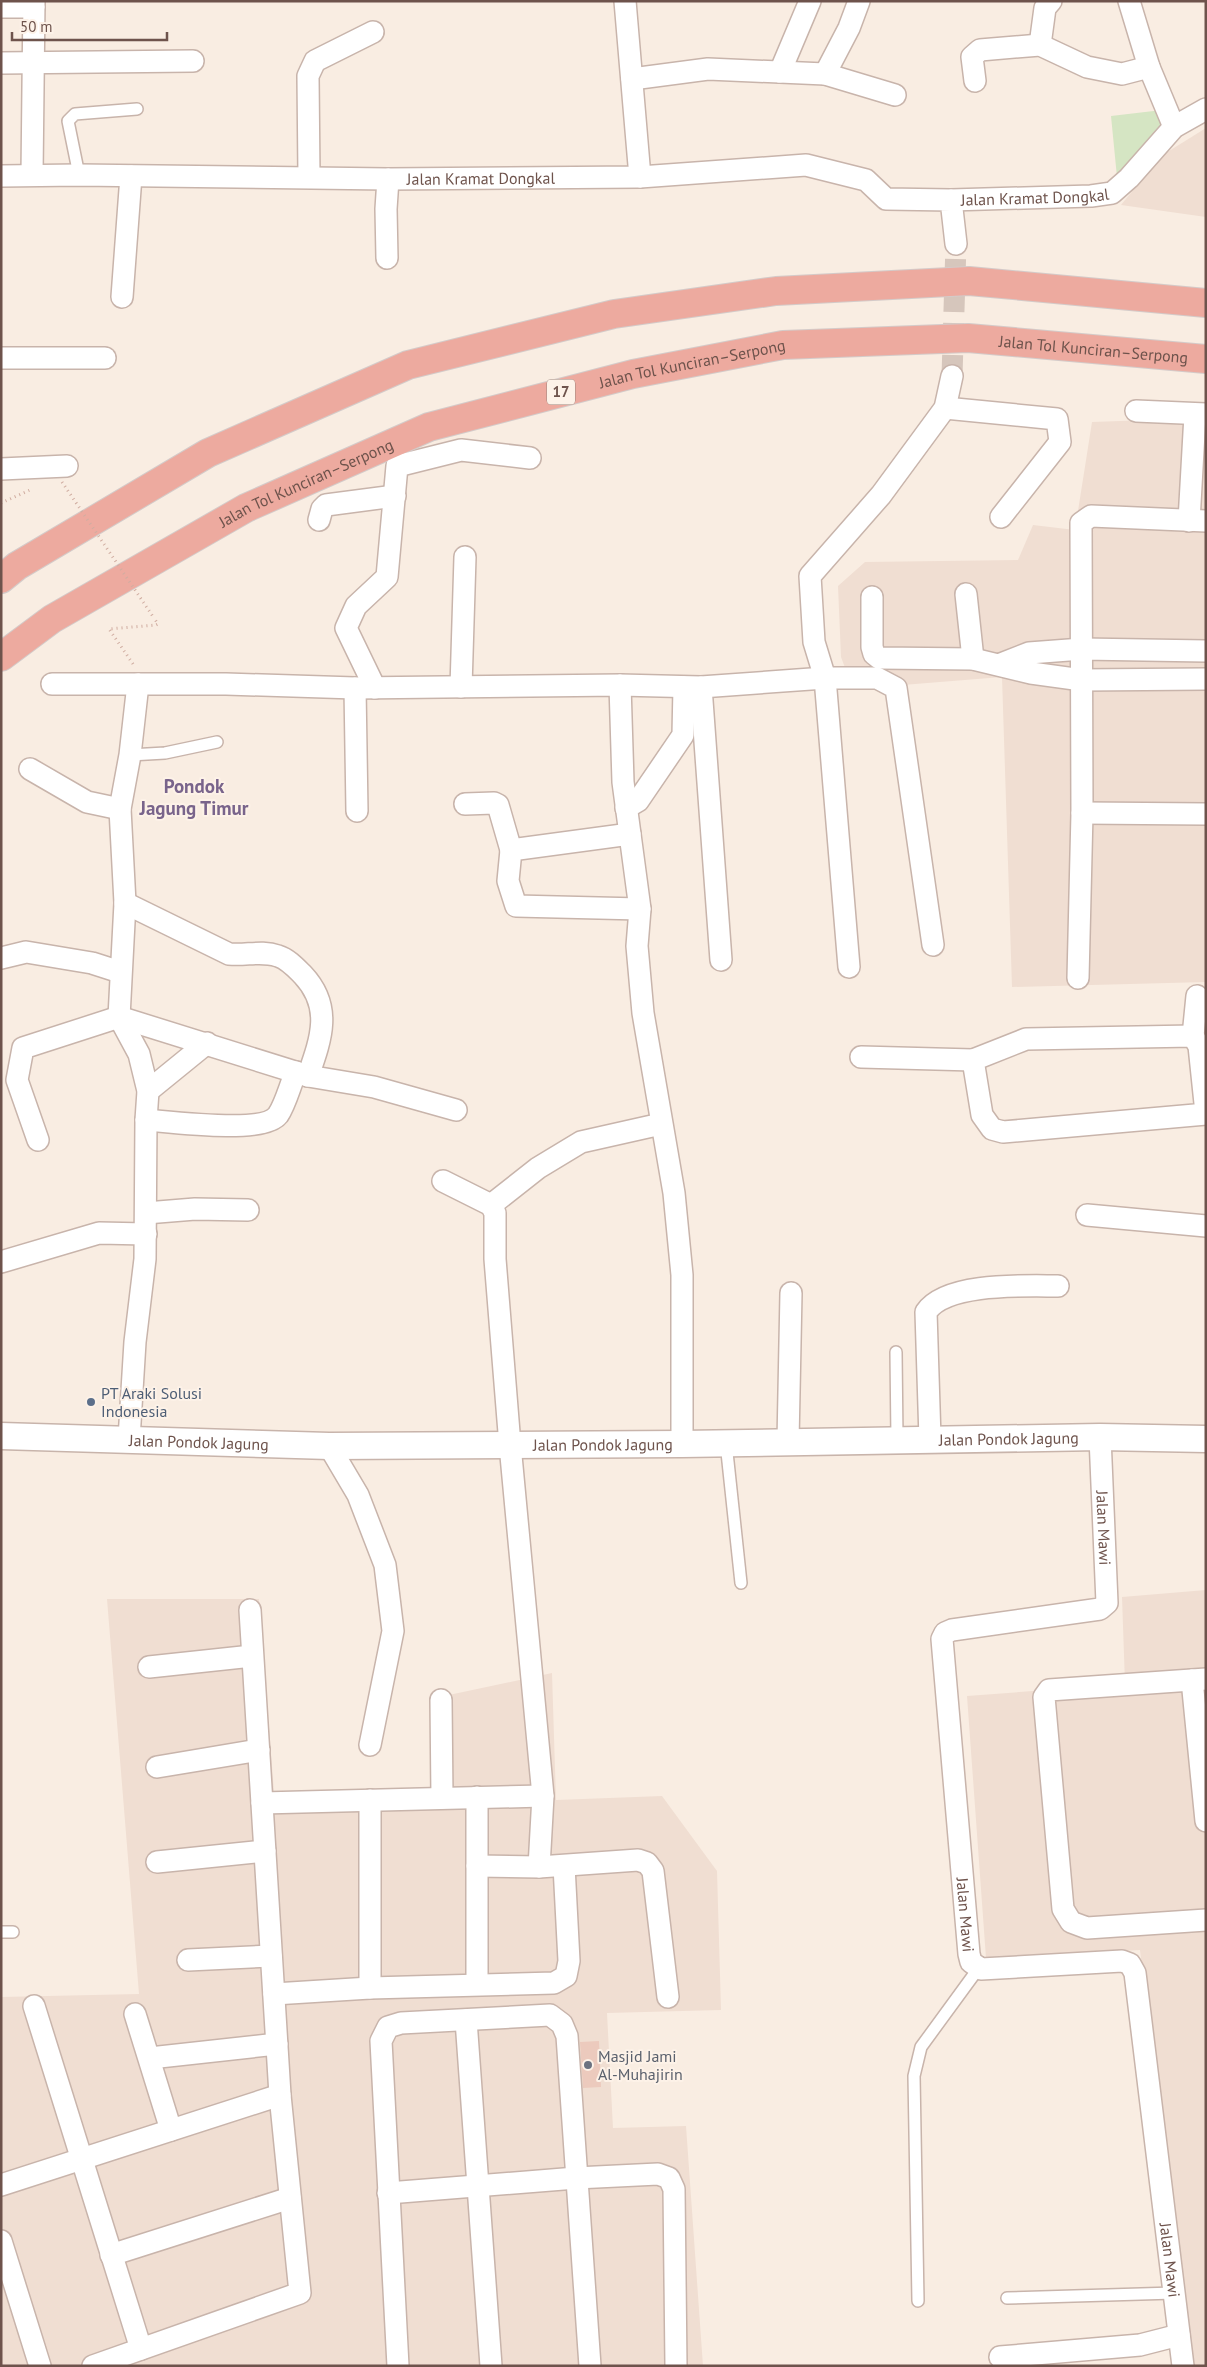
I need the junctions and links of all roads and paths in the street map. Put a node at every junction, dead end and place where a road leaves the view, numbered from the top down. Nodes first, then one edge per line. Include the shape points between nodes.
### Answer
1 (625, 1) edge
2 (810, 1) edge
3 (858, 1) edge
4 (1051, 1) edge
5 (1129, 1) edge
6 (34, 4) edge
7 (1, 7) edge
8 (373, 32) dead end
9 (1040, 45) junction
10 (193, 61) dead end
11 (1, 63) edge
12 (32, 63) junction
13 (1150, 67) junction
14 (780, 72) junction
15 (825, 74) junction
16 (632, 79) junction
17 (975, 81) dead end
18 (895, 95) dead end
19 (137, 109) dead end
20 (1206, 109) edge
21 (1174, 127) junction
22 (32, 174) junction
23 (79, 174) junction
24 (1, 176) edge
25 (131, 176) junction
26 (640, 176) junction
27 (310, 177) junction
28 (388, 179) junction
29 (951, 200) junction
30 (956, 244) tunnel mouth
31 (387, 258) dead end
32 (122, 298) dead end
33 (1194, 301) edge
34 (1, 358) edge
35 (105, 358) dead end
36 (1193, 358) edge
37 (952, 376) tunnel mouth
38 (945, 408) junction
39 (1136, 411) dead end
40 (1200, 414) edge
41 (530, 458) dead end
42 (1, 469) edge
43 (64, 474) joint
44 (395, 496) junction
45 (1001, 517) dead end
46 (319, 520) dead end
47 (1197, 521) edge
48 (465, 557) dead end
49 (1, 579) edge
50 (966, 594) dead end
51 (872, 597) dead end
52 (1082, 649) junction
53 (1206, 650) edge
54 (1, 657) edge
55 (129, 657) dead end
56 (973, 659) junction
57 (1001, 664) junction
58 (825, 678) junction
59 (1206, 679) edge
60 (1082, 680) junction
61 (52, 684) dead end
62 (138, 684) junction
63 (620, 685) junction
64 (461, 687) junction
65 (693, 687) junction
66 (365, 688) junction
67 (217, 742) dead end
68 (130, 755) junction
69 (30, 769) dead end
70 (466, 804) dead end
71 (120, 808) junction
72 (626, 808) junction
73 (357, 811) dead end
74 (1082, 813) junction
75 (1206, 814) edge
76 (630, 834) junction
77 (511, 850) junction
78 (125, 903) junction
79 (640, 909) junction
80 (933, 945) dead end
81 (1, 958) edge
82 (720, 960) dead end
83 (849, 967) dead end
84 (120, 972) junction
85 (1078, 978) dead end
86 (1197, 996) dead end
87 (119, 1017) junction
88 (1194, 1036) junction
89 (207, 1043) junction
90 (861, 1057) dead end
91 (973, 1060) junction
92 (302, 1074) junction
93 (148, 1091) junction
94 (456, 1110) dead end
95 (1206, 1113) edge
96 (146, 1120) junction
97 (661, 1124) junction
98 (38, 1140) dead end
99 (443, 1181) dead end
100 (491, 1206) junction
101 (248, 1210) dead end
102 (1086, 1215) dead end
103 (146, 1224) junction
104 (1206, 1226) edge
105 (1, 1262) edge
106 (1058, 1286) dead end
107 (791, 1293) dead end
108 (896, 1352) dead end
109 (1, 1436) edge
110 (1100, 1437) junction
111 (130, 1439) junction
112 (897, 1439) junction
113 (930, 1439) junction
114 (1206, 1439) edge
115 (788, 1441) junction
116 (726, 1443) junction
117 (682, 1444) junction
118 (510, 1445) junction
119 (329, 1446) junction
120 (741, 1583) dead end
121 (250, 1610) dead end
122 (252, 1656) junction
123 (149, 1667) dead end
124 (1199, 1680) edge
125 (441, 1700) dead end
126 (370, 1745) dead end
127 (259, 1750) junction
128 (157, 1767) dead end
129 (543, 1796) junction
130 (477, 1797) junction
131 (442, 1798) junction
132 (370, 1800) junction
133 (262, 1804) junction
134 (1206, 1821) edge
135 (265, 1851) junction
136 (157, 1862) dead end
137 (477, 1866) junction
138 (564, 1866) junction
139 (539, 1867) junction
140 (1206, 1920) edge
141 (271, 1956) junction
142 (188, 1960) dead end
143 (978, 1969) junction
144 (477, 1984) junction
145 (370, 1988) junction
146 (274, 1994) junction
147 (668, 1997) dead end
148 (34, 2006) dead end
149 (135, 2014) dead end
150 (466, 2020) junction
151 (277, 2044) junction
152 (150, 2058) junction
153 (280, 2094) junction
154 (172, 2130) junction
155 (82, 2160) junction
156 (576, 2178) junction
157 (1, 2185) edge
158 (478, 2185) junction
159 (388, 2192) junction
160 (290, 2198) junction
161 (1, 2241) edge
162 (111, 2255) junction
163 (8, 2288) edge
164 (1174, 2293) junction
165 (1007, 2298) dead end
166 (918, 2301) dead end
167 (1179, 2335) junction
168 (141, 2350) junction
169 (1000, 2357) dead end
170 (40, 2366) edge
171 (93, 2366) edge
172 (398, 2366) edge
173 (491, 2366) edge
174 (590, 2366) edge
175 (676, 2366) edge
176 (1183, 2366) edge

1 - 16 street
2 - 14 street
3 - 15 street via 849,28
4 - 9 street via 1045,8
5 - 13 street
6 - 7 street
6 - 12 street
8 - 27 street via 315,61 308,76
9 - 13 street via 1087,67 1122,74
9 - 17 street via 977,52 972,57
10 - 12 street
11 - 12 street
12 - 22 street
13 - 21 street
14 - 15 street
14 - 16 street via 708,69
15 - 18 street
16 - 26 street
19 - 23 lane via 69,117
20 - 21 street, Jalan Kramat Dongkal
21 - 29 street, Jalan Kramat Dongkal via 1112,193
22 - 23 street, Jalan Kramat Dongkal
22 - 24 street, Jalan Kramat Dongkal
23 - 25 street, Jalan Kramat Dongkal
25 - 27 street, Jalan Kramat Dongkal
25 - 32 street
26 - 28 street, Jalan Kramat Dongkal
26 - 29 street, Jalan Kramat Dongkal via 806,165 866,180 886,199
27 - 28 street, Jalan Kramat Dongkal
28 - 31 street
29 - 30 street, Jalan Kramat Dongkal
33 - 49 highway via 968,281 776,291 614,314 408,365 208,453 17,566
34 - 35 street
36 - 54 highway, Jalan Tol Kunciran–Serpong / 17 via 968,338 783,345 633,374 429,426 255,504 52,619
37 - 38 street
38 - 45 street via 1057,419 1060,442
38 - 58 street via 880,495 810,576 814,642
39 - 40 street
40 - 47 street
41 - 44 street via 461,450 400,464 397,466
42 - 43 street
43 - 55 path, bridge via 158,623 109,628
44 - 46 street via 326,505
44 - 66 street via 386,577 356,606 346,628
47 - 52 street via 1091,516 1081,523
48 - 64 street
50 - 56 street
51 - 56 street via 872,647 879,658
52 - 53 street
52 - 57 street via 1029,653
52 - 60 street
56 - 57 street
57 - 60 street via 1031,674
58 - 65 street
58 - 80 street via 878,678 896,688
58 - 83 street
59 - 60 street
60 - 74 street
61 - 62 street
62 - 66 street
62 - 68 street
63 - 64 street
63 - 65 street
63 - 72 street
64 - 66 street
65 - 72 street via 683,735 638,801
65 - 82 street
66 - 73 street
67 - 68 lane via 165,753
68 - 71 street
69 - 71 street via 87,802
70 - 77 street via 494,803 499,806
71 - 78 street
72 - 76 street
74 - 75 street
74 - 85 street
76 - 77 street
76 - 79 street
77 - 79 street via 508,881 516,906
78 - 84 street
78 - 92 street via 229,954 254,952 278,956 291,964 316,991 320,1000 322,1028
79 - 97 street via 638,946 643,1013
81 - 84 street via 26,952 92,963
84 - 87 street
86 - 88 street
87 - 89 street
87 - 93 street via 139,1054
87 - 98 street via 23,1048 17,1080
88 - 91 street via 1026,1039
88 - 95 street
89 - 92 street
89 - 93 street
90 - 91 street
91 - 95 street via 982,1115 992,1129 1003,1132
92 - 94 street via 374,1087
92 - 96 street via 278,1115 265,1124 239,1126
93 - 96 street
96 - 103 street
97 - 100 street via 581,1142 538,1168
97 - 117 street via 674,1193 682,1275
99 - 100 street
100 - 118 street
101 - 103 street via 195,1209
102 - 104 street
103 - 105 street via 99,1233
103 - 111 street
106 - 113 street via 990,1286 940,1299 930,1305 926,1312
107 - 115 street
108 - 112 lane
109 - 111 street, Jalan Pondok Jagung
110 - 113 street, Jalan Pondok Jagung
110 - 114 street, Jalan Pondok Jagung
110 - 143 street, Jalan Mawi via 1107,1603 1100,1609 952,1630 945,1633 942,1640 969,1954
111 - 119 street, Jalan Pondok Jagung
112 - 113 street, Jalan Pondok Jagung
112 - 115 street, Jalan Pondok Jagung
115 - 116 street, Jalan Pondok Jagung
116 - 117 street, Jalan Pondok Jagung
116 - 120 lane
117 - 118 street, Jalan Pondok Jagung
118 - 119 street, Jalan Pondok Jagung
118 - 129 street
119 - 126 street via 358,1496 385,1564 393,1631
121 - 122 street
122 - 123 street
122 - 127 street
124 - 134 street
124 - 140 street via 1049,1690 1044,1701 1063,1909 1071,1922 1088,1928
125 - 131 street
127 - 128 street
127 - 133 street
129 - 130 street
129 - 139 street
130 - 131 street
130 - 137 street
131 - 132 street
132 - 133 street
132 - 145 street
133 - 135 street
135 - 136 street
135 - 141 street
137 - 139 street
137 - 144 street
138 - 139 street
138 - 144 street via 566,1976 554,1983
138 - 147 street via 638,1860 647,1863 653,1871
141 - 142 street
141 - 146 street
143 - 164 street, Jalan Mawi via 1122,1961 1130,1964 1135,1974
143 - 166 lane via 922,2047 914,2076
144 - 145 street
145 - 146 street
146 - 151 street
148 - 155 street
149 - 152 street
150 - 156 street via 550,2014 562,2024 566,2036
150 - 158 street
150 - 159 street via 401,2023 388,2027 380,2042
151 - 152 street
151 - 153 street
152 - 154 street
153 - 154 street
153 - 160 street
154 - 155 street
155 - 157 street
155 - 162 street
156 - 158 street
156 - 174 street
156 - 175 street via 658,2174 669,2178 674,2189
158 - 159 street
158 - 173 street
159 - 172 street
160 - 162 street
160 - 168 street via 300,2294
161 - 163 street
162 - 168 street
163 - 170 street
164 - 165 lane
164 - 167 street, Jalan Mawi
167 - 169 street via 1140,2345
167 - 176 street, Jalan Mawi
168 - 171 street

